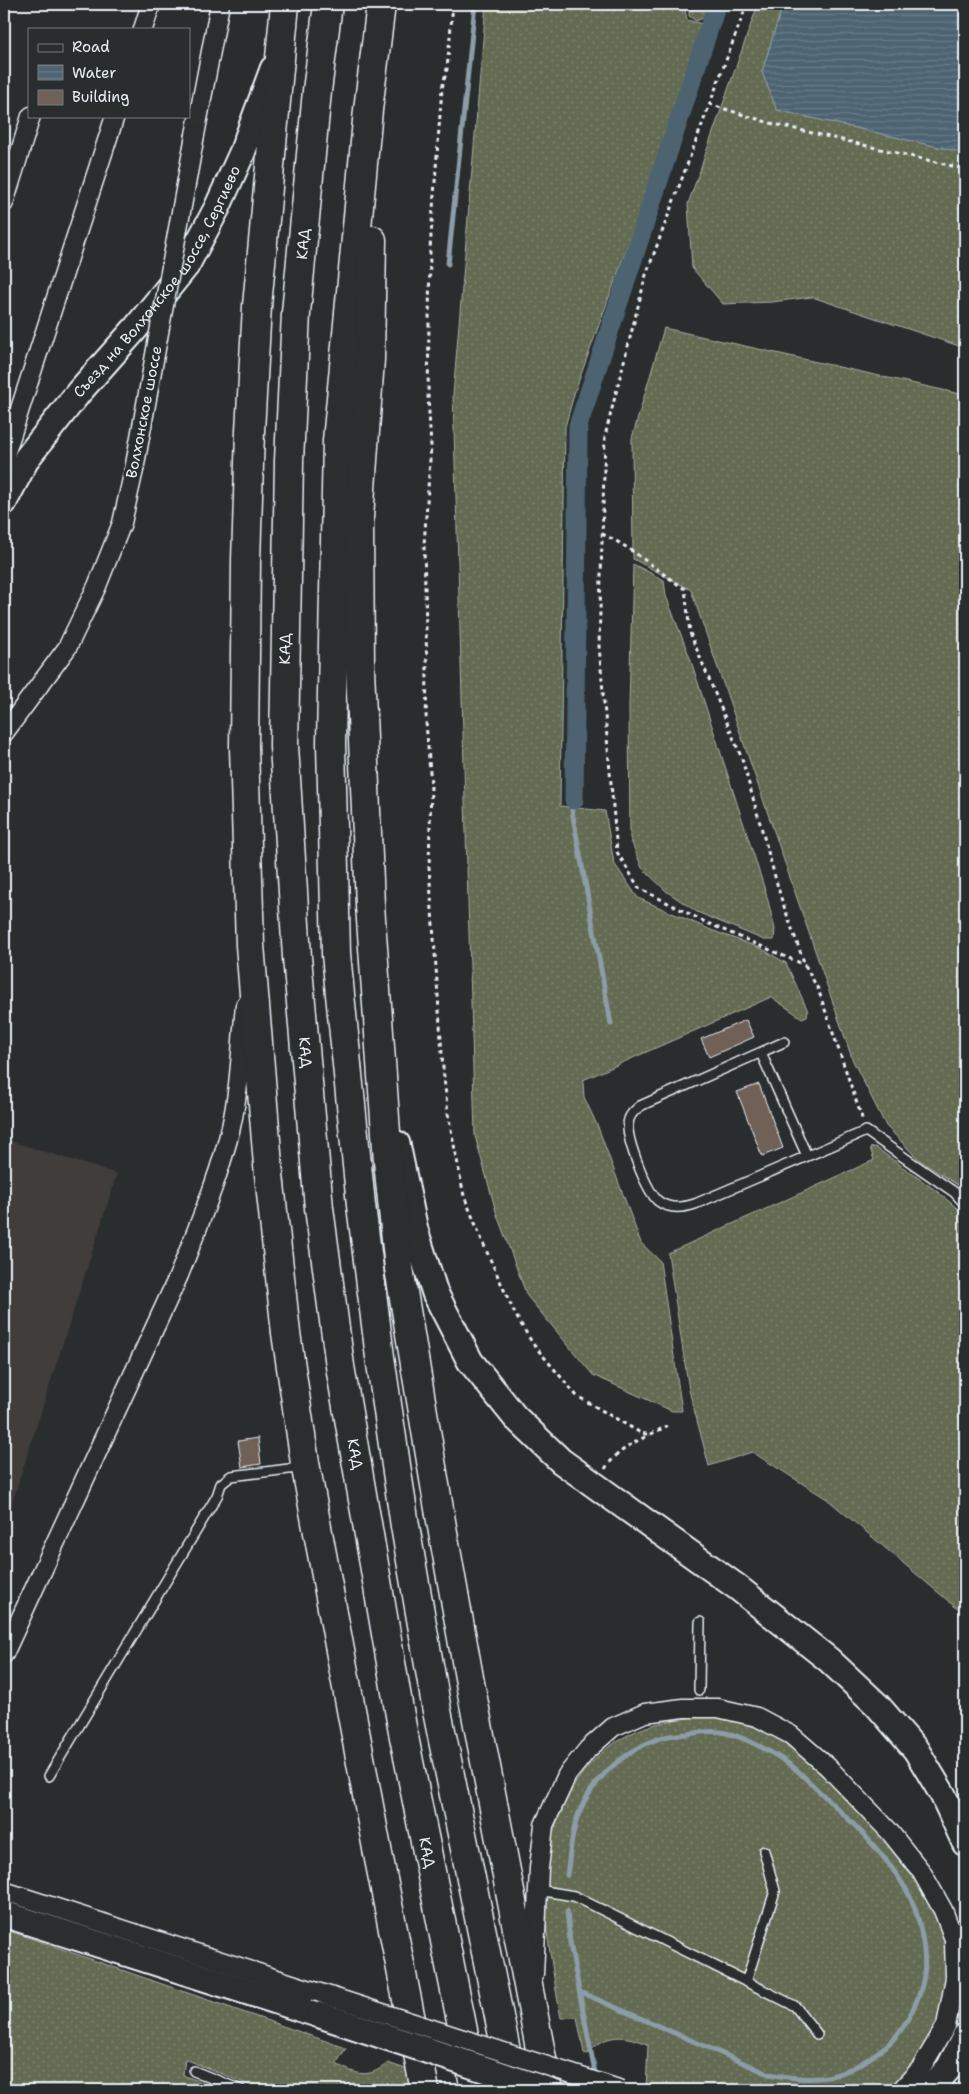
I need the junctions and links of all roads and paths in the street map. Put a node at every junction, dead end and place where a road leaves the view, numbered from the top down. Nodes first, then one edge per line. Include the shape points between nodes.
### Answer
1 (151, 4) edge
2 (220, 4) edge
3 (285, 4) edge
4 (328, 4) edge
5 (381, 4) edge
6 (453, 4) edge
7 (747, 4) edge
8 (143, 28) edge
9 (377, 39) junction
10 (281, 45) junction
11 (709, 104) junction
12 (30, 118) edge
13 (114, 118) edge
14 (965, 169) edge
15 (4, 203) edge
16 (4, 458) edge
17 (4, 502) edge
18 (602, 534) junction
19 (4, 733) edge
20 (250, 945) junction
21 (805, 965) junction
22 (784, 1042) dead end
23 (760, 1053) junction
24 (380, 1060) junction
25 (866, 1131) junction
26 (807, 1156) junction
27 (965, 1204) edge
28 (667, 1426) dead end
29 (649, 1435) junction
30 (297, 1468) dead end
31 (603, 1472) dead end
32 (700, 1622) dead end
33 (4, 1654) edge
34 (699, 1690) dead end
35 (49, 1776) dead end
36 (965, 1843) edge
37 (764, 1851) dead end
38 (4, 1891) edge
39 (544, 1891) dead end
40 (4, 1914) edge
41 (746, 1982) junction
42 (532, 2014) junction
43 (817, 2034) dead end
44 (965, 2037) edge
45 (194, 2071) dead end
46 (241, 2090) edge
47 (426, 2090) edge
48 (475, 2090) edge
49 (514, 2090) edge
50 (547, 2090) edge
51 (622, 2090) edge
52 (901, 2090) edge
53 (929, 2090) edge

1 - 8 street
2 - 19 street, Волхонское шоссе, bridge via 122,523 67,648
3 - 10 highway
4 - 48 highway, КАД via 296,314 289,461 284,746 296,957 319,1208 340,1366 402,1727
5 - 9 highway
6 - 29 path via 442,88 430,248 430,446 424,545 426,722 431,785 430,867 448,1114 464,1196 508,1298 533,1344 577,1396
7 - 11 path
9 - 24 highway via 370,359 359,518 360,668
9 - 49 highway via 337,441 331,743 336,954 362,1215 405,1526 437,1711
10 - 17 main road, Съезд на Волхонское шоссе, Сергиево via 242,153 186,266 27,458
10 - 20 highway via 257,306 250,441 244,746
11 - 14 path via 770,123
11 - 18 path via 646,275 607,426
12 - 15 street
13 - 16 street
18 - 21 path via 620,542 685,589 690,633 742,759
18 - 21 path via 599,646 617,852 638,888 705,922
20 - 33 street via 238,1086 231,1126 213,1186 179,1275
20 - 47 highway via 256,1038 286,1333 305,1463
21 - 25 path via 818,989
22 - 23 lane
23 - 26 lane
23 - 26 lane via 640,1106 631,1114 628,1124 630,1138 644,1178 658,1201 682,1208
24 - 36 main road via 415,1230 435,1293 470,1361 515,1417 560,1461 738,1587 830,1660 916,1750 943,1795
24 - 42 highway via 399,1268 470,1684
25 - 26 lane
25 - 27 lane via 954,1192
28 - 29 path
29 - 31 path via 632,1443 610,1461
30 - 35 lane via 231,1476 221,1484 217,1496
32 - 34 lane
37 - 41 lane via 775,1891
38 - 51 street, bridge
39 - 41 lane via 574,1896
40 - 50 main road, bridge
41 - 43 lane via 796,2006
42 - 50 highway
42 - 52 street via 544,1825 567,1775 588,1749 613,1727 645,1713 718,1708 757,1717 791,1735 828,1767 889,1831 921,1871 943,1910 954,1939 955,1978 946,2026 922,2068
44 - 53 main road via 949,2068
45 - 46 lane

